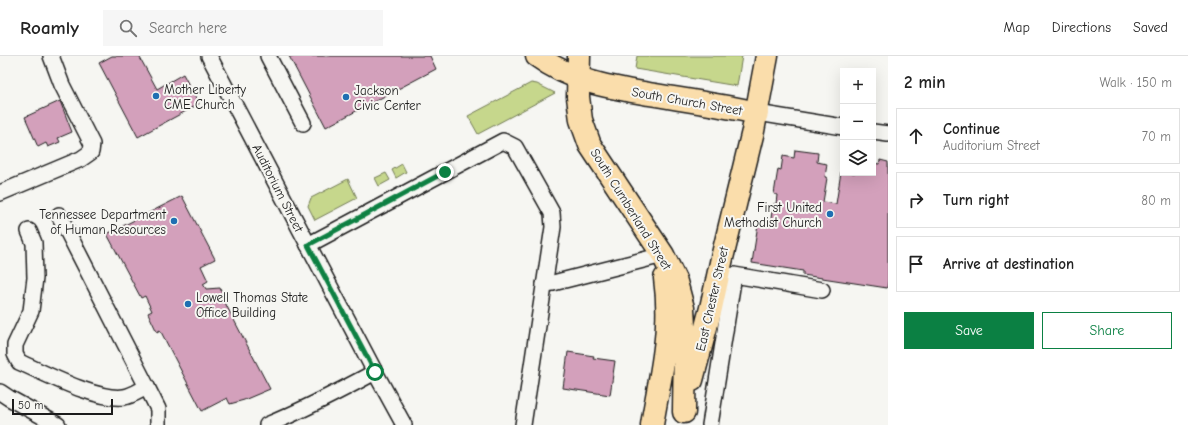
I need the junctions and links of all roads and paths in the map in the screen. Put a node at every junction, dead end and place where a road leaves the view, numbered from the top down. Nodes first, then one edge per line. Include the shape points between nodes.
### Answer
1 (51, 56) edge
2 (209, 56) edge
3 (268, 56) edge
4 (537, 56) edge
5 (579, 56) edge
6 (767, 56) edge
7 (578, 78) junction
8 (757, 113) junction
9 (304, 123) dead end
10 (840, 127) edge
11 (876, 132) edge
12 (888, 134) edge
13 (748, 154) junction
14 (0, 193) edge
15 (59, 215) dead end
16 (29, 231) dead end
17 (308, 245) junction
18 (663, 255) junction
19 (734, 275) junction
20 (544, 284) junction
21 (822, 290) dead end
22 (375, 372) junction
23 (147, 387) junction
24 (0, 392) edge
25 (682, 419) edge
26 (292, 420) edge
27 (42, 421) edge
28 (58, 425) edge
29 (158, 425) edge
30 (267, 425) edge
31 (404, 425) edge
32 (523, 425) edge
33 (652, 425) edge
34 (710, 425) edge

1 - 14 street via 62,85 92,144 91,152 81,159
2 - 17 street, Auditorium Street
3 - 9 street
4 - 7 highway, South Church Street
5 - 7 highway, South Cumberland Street
6 - 8 highway, East Chester Street
7 - 8 highway, South Church Street via 604,86
7 - 18 highway, South Cumberland Street via 581,120 590,145
8 - 10 street, South Church Street
8 - 13 highway, East Chester Street
11 - 12 street
13 - 19 highway
13 - 25 highway, East Chester Street via 712,308
15 - 23 street
16 - 23 street via 34,243 35,278 31,310 15,345 15,354 20,362 87,391 111,397 126,397
17 - 20 street via 503,141 514,147 552,213 553,227
17 - 22 street, Auditorium Street
18 - 20 street
18 - 25 highway, South Cumberland Street via 676,282 683,308
18 - 33 highway via 667,324
19 - 21 street
19 - 34 street
20 - 32 street
22 - 26 street
22 - 31 street, Auditorium Street
23 - 29 street via 158,409
24 - 27 street
26 - 30 street
27 - 28 street

